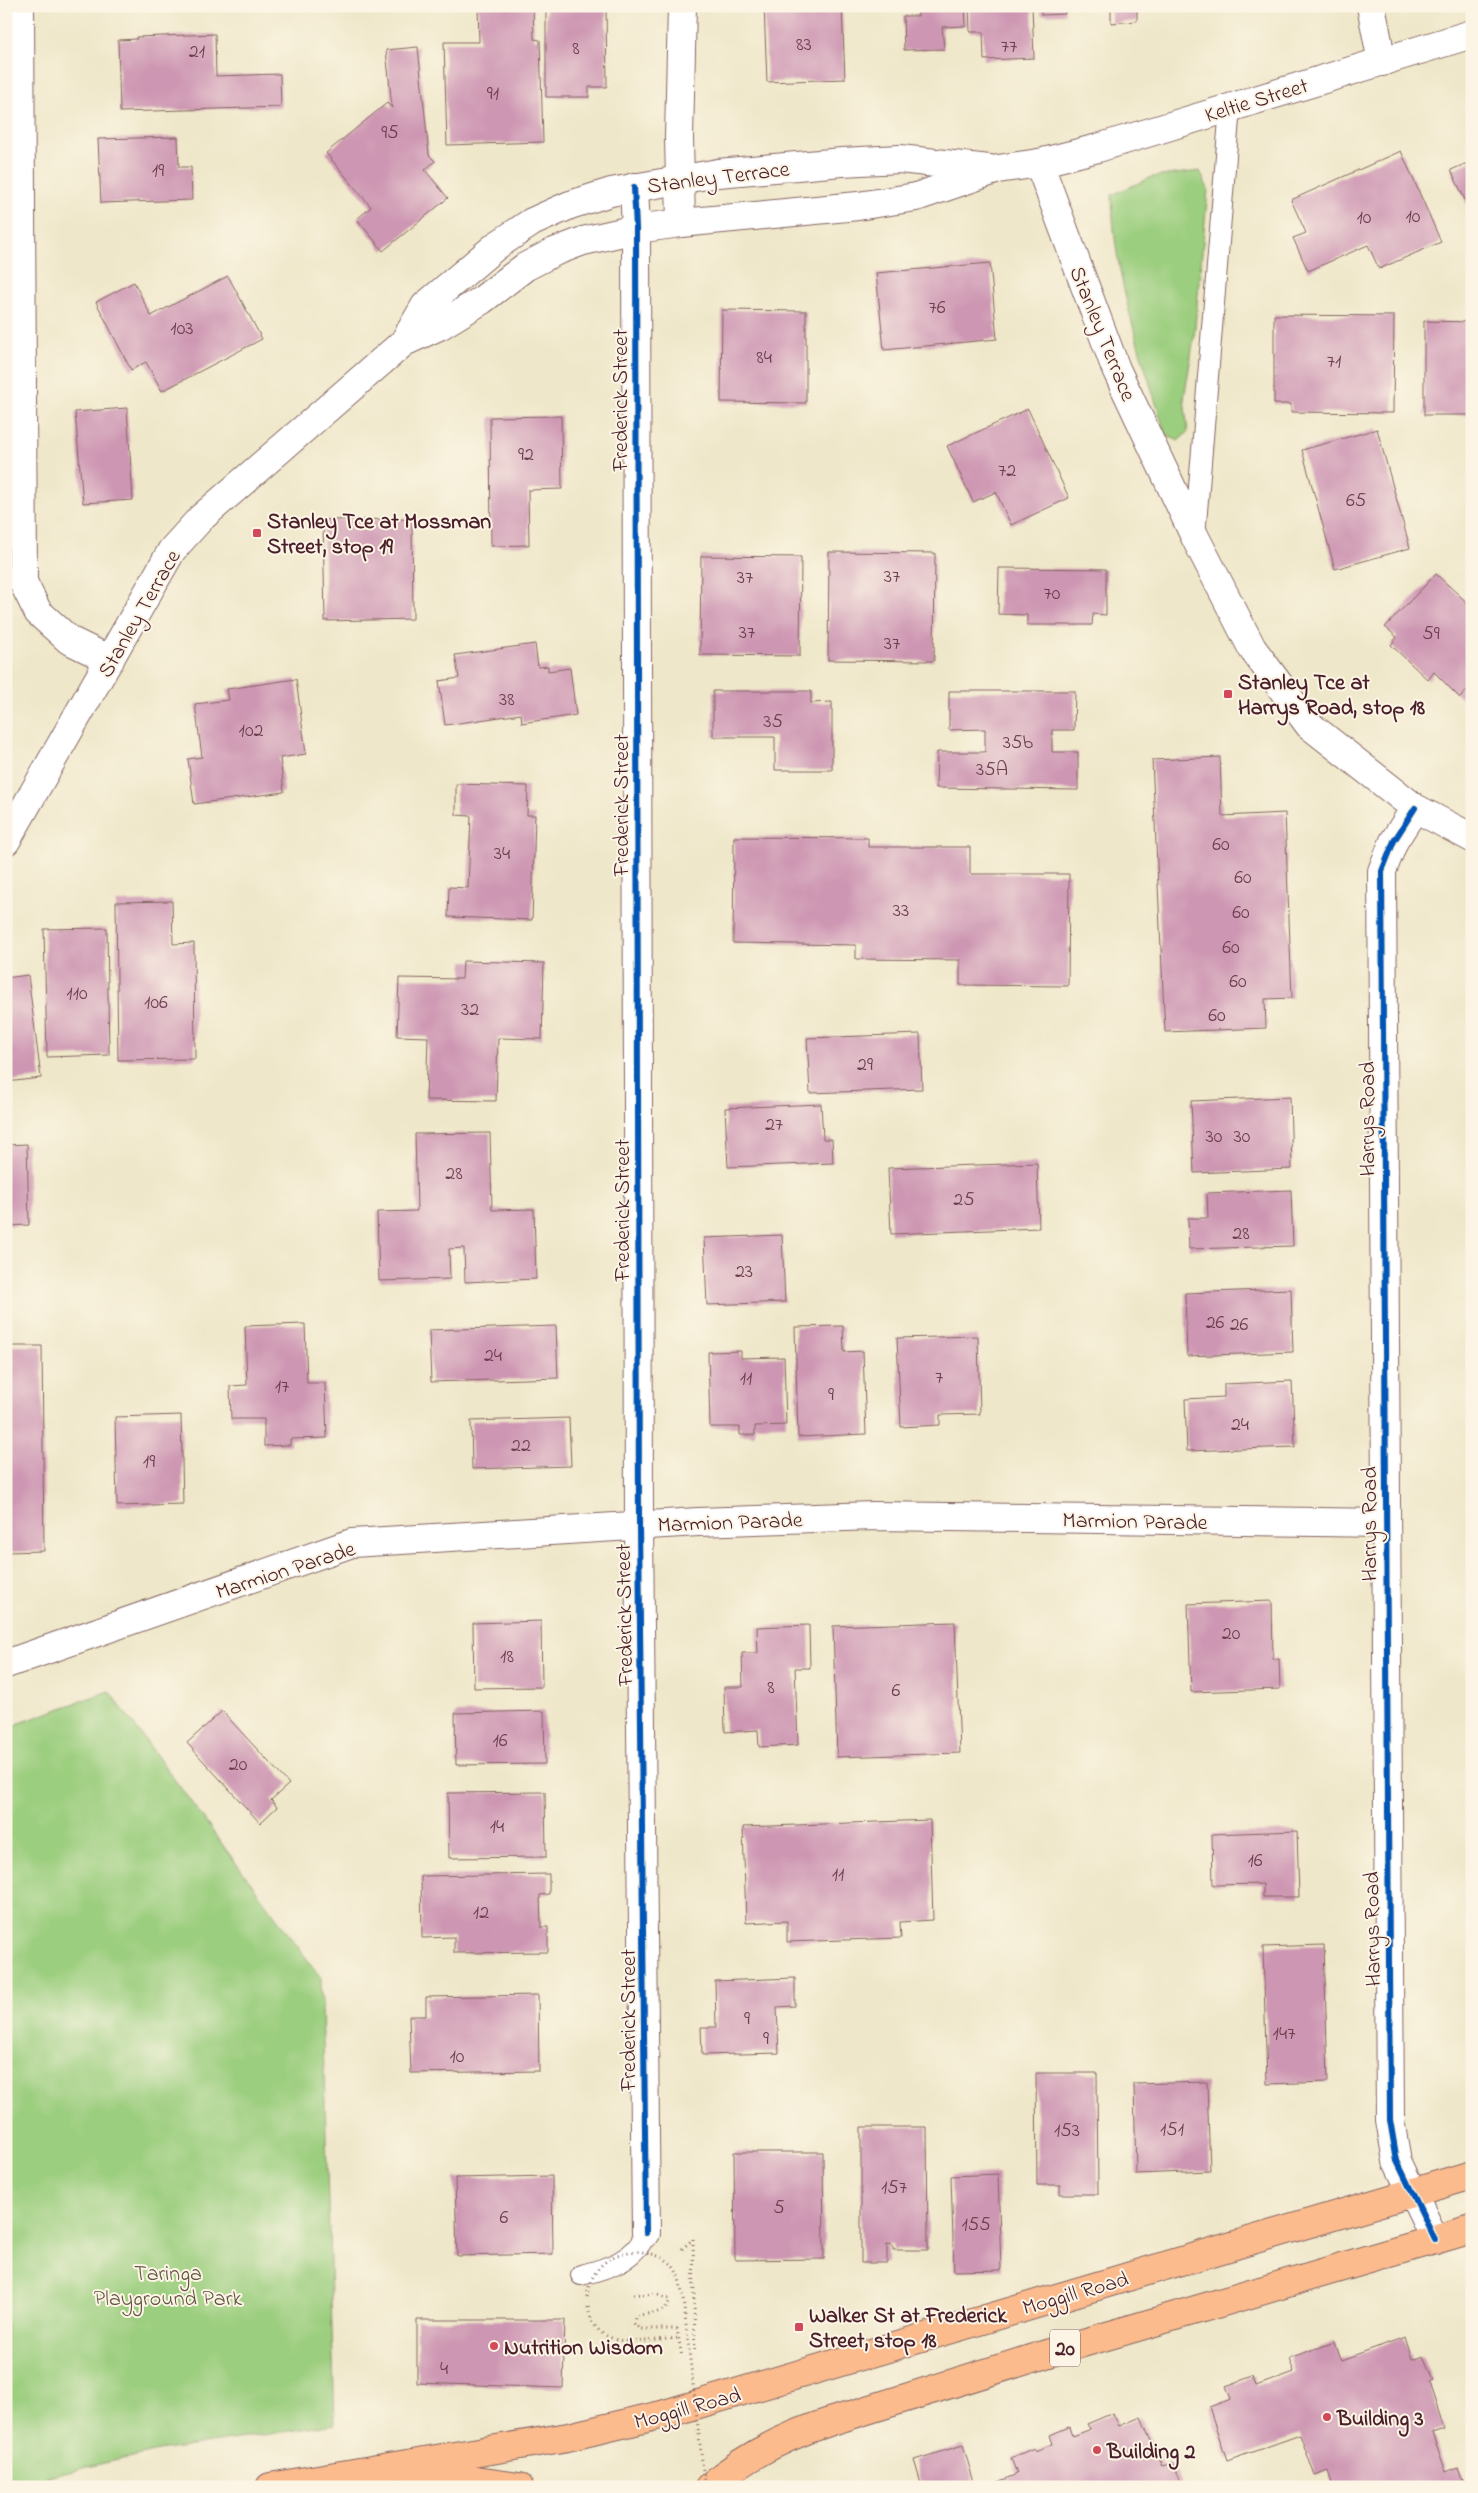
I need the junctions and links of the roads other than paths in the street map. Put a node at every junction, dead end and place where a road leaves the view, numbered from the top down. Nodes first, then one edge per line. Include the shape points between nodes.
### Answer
1 (20, 6) edge
2 (682, 6) edge
3 (1371, 6) edge
4 (1472, 34) edge
5 (1382, 62) junction
6 (1230, 107) junction
7 (1039, 163) junction
8 (998, 170) junction
9 (679, 178) junction
10 (634, 187) junction
11 (682, 223) junction
12 (636, 229) junction
13 (404, 342) junction
14 (1195, 536) junction
15 (110, 660) junction
16 (1415, 808) junction
17 (8, 836) edge
18 (1472, 838) edge
19 (1385, 1523) junction
20 (639, 1525) junction
21 (6, 1664) edge
22 (1472, 2175) edge
23 (1413, 2192) junction
24 (1472, 2229) edge
25 (646, 2232) joint
26 (1434, 2240) junction
27 (581, 2275) dead end
28 (385, 2469) junction
29 (270, 2487) edge
30 (519, 2487) edge
31 (710, 2487) edge

1 - 15 street via 23,582 38,612 69,640
2 - 9 street
3 - 5 street
4 - 5 street, Keltie Street
5 - 6 street, Keltie Street
6 - 7 street, Keltie Street
6 - 14 lane
7 - 8 street, Stanley Terrace
7 - 14 street, Stanley Terrace via 1116,369
8 - 9 street, Stanley Terrace via 900,159 786,166
8 - 11 street, Stanley Terrace via 916,197 858,206
9 - 10 street, Stanley Terrace
9 - 11 street
10 - 12 street, Frederick Street
10 - 13 street, Stanley Terrace via 570,205 532,222 496,246 425,306
11 - 12 street, Stanley Terrace
12 - 13 street, Stanley Terrace via 554,252 525,267 482,300 441,325
12 - 20 street, Frederick Street
13 - 15 street, Stanley Terrace via 201,518 172,550
14 - 16 street, Stanley Terrace via 1252,648 1309,725
15 - 17 street, Stanley Terrace
16 - 18 street, Stanley Terrace
16 - 19 street, Harrys Road via 1394,840 1382,871
19 - 20 street, Marmion Parade via 874,1516
19 - 23 street, Harrys Road via 1390,2120 1397,2161
20 - 21 street, Marmion Parade via 352,1543
20 - 25 street, Frederick Street
22 - 23 highway, Moggill Road / 20
23 - 26 street, Harrys Road
23 - 28 highway, Moggill Road / 20 via 665,2414 568,2436
24 - 26 highway, 20
25 - 27 lane via 642,2242 617,2264
26 - 31 highway, 20 via 1068,2347 813,2427 762,2450
28 - 29 highway, 20
28 - 30 highway

